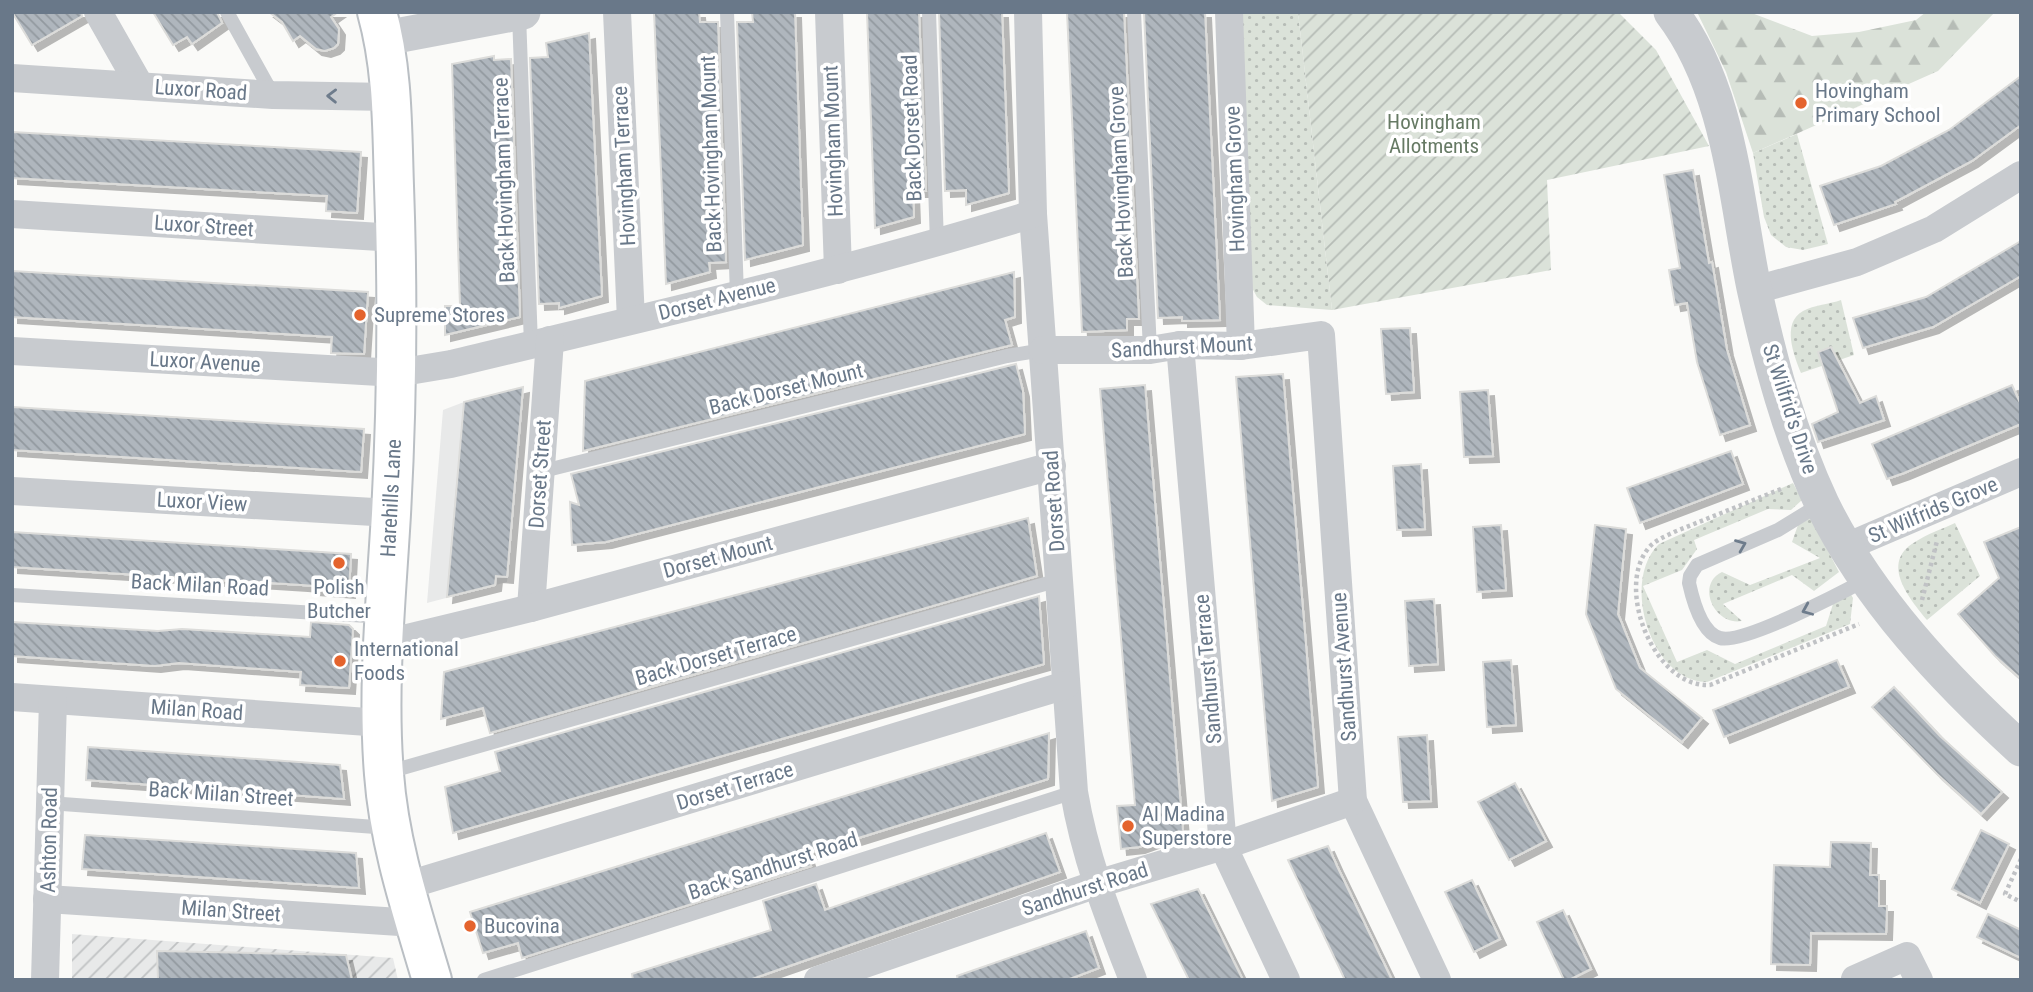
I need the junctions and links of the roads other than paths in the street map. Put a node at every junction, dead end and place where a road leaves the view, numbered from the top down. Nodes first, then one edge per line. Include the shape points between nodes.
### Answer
1 (98, 12) edge
2 (227, 12) edge
3 (617, 12) edge
4 (727, 12) edge
5 (829, 12) edge
6 (929, 12) edge
7 (1028, 12) edge
8 (1134, 12) edge
9 (1228, 12) edge
10 (1671, 12) edge
11 (521, 13) edge
12 (381, 25) edge
13 (12, 78) edge
14 (140, 86) junction
15 (273, 95) junction
16 (390, 97) junction
17 (2021, 175) edge
18 (12, 214) edge
19 (1033, 214) junction
20 (396, 238) junction
21 (937, 243) junction
22 (838, 270) junction
23 (1755, 290) junction
24 (737, 295) junction
25 (631, 320) junction
26 (1321, 335) joint
27 (540, 342) junction
28 (1180, 345) junction
29 (1241, 346) junction
30 (1043, 350) junction
31 (1150, 350) junction
32 (12, 351) edge
33 (397, 373) junction
34 (1052, 466) junction
35 (539, 472) junction
36 (2021, 472) edge
37 (1817, 490) junction
38 (12, 491) edge
39 (391, 513) junction
40 (1846, 547) junction
41 (1868, 579) junction
42 (1059, 580) junction
43 (12, 595) edge
44 (531, 608) junction
45 (384, 630) junction
46 (1066, 685) junction
47 (12, 697) edge
48 (53, 700) junction
49 (382, 723) junction
50 (2021, 749) edge
51 (384, 774) junction
52 (1074, 792) junction
53 (1353, 801) junction
54 (49, 803) junction
55 (390, 828) junction
56 (1223, 846) junction
57 (1097, 884) junction
58 (405, 886) junction
59 (47, 899) junction
60 (415, 923) junction
61 (1132, 979) edge
62 (1855, 979) edge
63 (45, 980) edge
64 (432, 980) edge
65 (484, 980) edge
66 (818, 980) edge
67 (1286, 980) edge
68 (1437, 980) edge
69 (1919, 980) edge

1 - 14 street
2 - 15 lane
3 - 25 street, Hovingham Terrace
4 - 24 lane, Back Hovingham Mount
5 - 22 street, Hovingham Mount
6 - 21 lane, Back Dorset Road
7 - 19 street, Dorset Road
8 - 31 lane, Back Hovingham Grove
9 - 29 street, Hovingham Grove
10 - 23 street, St Wilfrid's Drive via 1707,75 1727,147
11 - 12 street
11 - 27 lane, Back Hovingham Terrace
12 - 16 main road, Harehills Lane
13 - 14 street, Luxor Road
14 - 15 street, Luxor Road
16 -> 15 street, Luxor Road
16 - 20 main road, Harehills Lane
17 - 23 street via 1934,229 1857,262
18 - 20 street, Luxor Street
19 - 21 street, Dorset Avenue
19 - 30 street, Dorset Road
20 - 33 main road, Harehills Lane
21 - 22 street, Dorset Avenue
22 - 24 street, Dorset Avenue
23 - 37 street, St Wilfrid's Drive via 1789,421
24 - 25 street, Dorset Avenue
25 - 27 street, Dorset Avenue
26 - 29 street, Sandhurst Mount
26 - 53 street, Sandhurst Avenue
27 - 33 street, Dorset Avenue
27 - 35 street, Dorset Street
28 - 29 street, Sandhurst Mount
28 - 31 street, Sandhurst Mount
28 - 56 street, Sandhurst Terrace
30 - 31 street, Sandhurst Mount
30 - 34 street, Dorset Road
30 - 35 lane, Back Dorset Mount
32 - 33 street, Luxor Avenue
33 - 39 main road, Harehills Lane
34 - 42 street, Dorset Road
34 - 44 street, Dorset Mount
35 - 44 street, Dorset Street
36 - 40 street, St Wilfrids Grove
37 - 40 street, St Wilfrid's Drive
41 -> 37 lane via 1813,608 1736,638 1718,638 1705,628 1689,583 1697,565 1779,530
38 - 39 street, Luxor View
39 - 45 main road, Harehills Lane
40 - 41 street, St Wilfrid's Drive
41 - 50 street, St Wilfrid's Drive via 1913,639
42 - 46 street, Dorset Road
42 - 51 lane, Back Dorset Terrace
43 - 45 lane, Back Milan Road
44 - 45 street, Dorset Mount
45 - 49 main road, Harehills Lane
46 - 52 street, Dorset Road
46 - 58 street, Dorset Terrace
47 - 48 street, Milan Road
48 - 49 street, Milan Road
48 - 54 street, Ashton Road
49 - 51 main road, Harehills Lane
51 - 55 main road, Harehills Lane
52 - 57 street, Dorset Road
52 - 65 lane, Back Sandhurst Road
53 - 56 street, Sandhurst Road
53 - 68 street, Sandhurst Avenue
54 - 55 lane, Back Milan Street
54 - 59 street, Ashton Road
55 - 58 main road, Harehills Lane
56 - 57 street, Sandhurst Road
56 - 67 street, Sandhurst Terrace
57 - 61 street, Dorset Road
57 - 66 street, Sandhurst Road
58 - 60 main road, Harehills Lane
59 - 60 street, Milan Street
59 - 63 street, Ashton Road
60 - 64 main road, Harehills Lane
62 - 69 street via 1907,956

